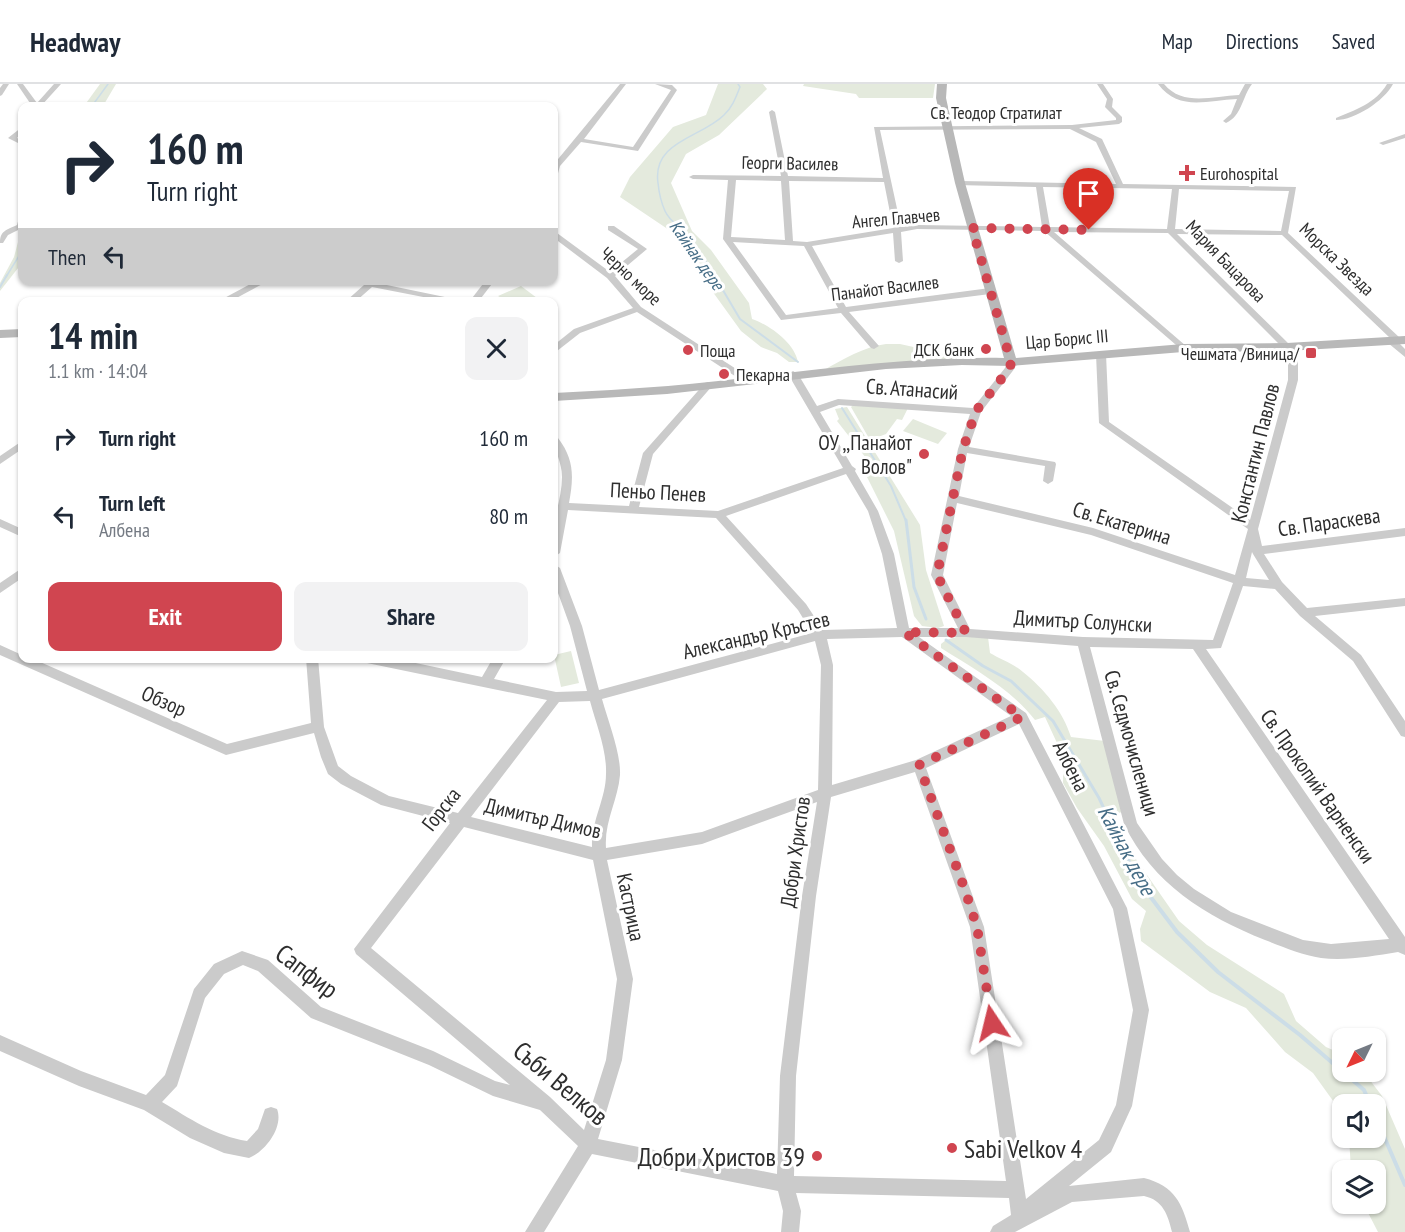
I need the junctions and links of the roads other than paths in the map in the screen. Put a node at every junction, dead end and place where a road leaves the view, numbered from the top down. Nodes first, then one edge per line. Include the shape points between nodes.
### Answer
1 (6, 84) edge
2 (20, 84) edge
3 (58, 84) edge
4 (623, 84) edge
5 (658, 84) edge
6 (942, 84) edge
7 (1100, 84) edge
8 (1161, 84) edge
9 (1250, 84) edge
10 (1390, 84) edge
11 (0, 94) edge
12 (1239, 97) junction
13 (34, 102) edge
14 (41, 102) edge
15 (772, 112) dead end
16 (1338, 119) dead end
17 (1226, 121) dead end
18 (947, 127) junction
19 (1072, 127) junction
20 (18, 133) edge
21 (1405, 136) edge
22 (579, 140) junction
23 (18, 142) edge
24 (1383, 143) dead end
25 (558, 164) edge
26 (693, 177) dead end
27 (732, 177) junction
28 (785, 179) junction
29 (887, 180) junction
30 (960, 183) junction
31 (1039, 185) junction
32 (1120, 185) junction
33 (1176, 186) junction
34 (18, 227) edge
35 (611, 228) dead end
36 (972, 228) junction
37 (897, 229) junction
38 (1047, 230) junction
39 (1171, 231) junction
40 (1284, 233) junction
41 (558, 238) edge
42 (728, 239) junction
43 (0, 241) edge
44 (789, 243) junction
45 (807, 244) junction
46 (899, 261) dead end
47 (609, 276) junction
48 (256, 285) edge
49 (369, 285) edge
50 (387, 285) edge
51 (487, 285) edge
52 (990, 291) junction
53 (231, 297) edge
54 (355, 297) edge
55 (442, 297) edge
56 (477, 297) edge
57 (638, 309) junction
58 (843, 310) junction
59 (18, 333) edge
60 (0, 334) edge
61 (1398, 340) edge
62 (558, 346) edge
63 (874, 346) dead end
64 (1287, 347) junction
65 (1183, 348) junction
66 (1101, 354) junction
67 (1405, 354) edge
68 (1011, 362) junction
69 (793, 374) junction
70 (747, 380) junction
71 (708, 385) junction
72 (558, 397) edge
73 (822, 407) junction
74 (976, 411) junction
75 (558, 444) edge
76 (18, 447) edge
77 (963, 449) junction
78 (0, 461) edge
79 (850, 470) junction
80 (1048, 481) dead end
81 (953, 498) junction
82 (564, 506) junction
83 (633, 510) junction
84 (719, 515) junction
85 (0, 523) edge
86 (1253, 527) junction
87 (18, 531) edge
88 (1405, 532) edge
89 (558, 535) edge
90 (1257, 551) junction
91 (18, 575) edge
92 (1239, 581) junction
93 (558, 585) edge
94 (1278, 585) junction
95 (0, 589) edge
96 (1405, 602) edge
97 (1304, 613) junction
98 (904, 632) junction
99 (966, 633) junction
100 (820, 635) junction
101 (1083, 642) junction
102 (1197, 646) junction
103 (0, 650) edge
104 (18, 658) edge
105 (29, 663) edge
106 (312, 663) edge
107 (391, 663) edge
108 (497, 663) edge
109 (485, 683) junction
110 (594, 696) junction
111 (556, 697) junction
112 (1022, 717) junction
113 (318, 727) junction
114 (1405, 732) edge
115 (919, 765) junction
116 (825, 793) junction
117 (459, 820) junction
118 (599, 855) junction
119 (1404, 946) edge
120 (361, 949) joint
121 (0, 1043) edge
122 (544, 1103) junction
123 (149, 1104) junction
124 (271, 1114) dead end
125 (588, 1145) junction
126 (785, 1184) junction
127 (1017, 1190) junction
128 (1020, 1219) junction
129 (534, 1232) edge
130 (790, 1232) edge
131 (999, 1232) edge
132 (1181, 1232) edge

1 - 11 street
2 - 13 street
3 - 14 street
4 - 22 street
5 - 22 street via 674,90 635,149
6 - 18 street
7 - 19 street via 1110,99 1108,107 1121,121
8 - 12 street via 1169,94 1184,101
9 - 12 street
10 - 16 street via 1383,96
12 - 17 street via 1233,116
15 - 28 street
18 - 19 street, Св. Теодор Стратилат
18 - 29 street, Св. Теодор Стратилат via 876,128
18 - 30 street
19 - 32 street, Св. Теодор Стратилат via 1100,141
20 - 23 street via 12,138
21 - 24 street
22 - 25 street
26 - 27 street, Георги Василев
27 - 28 street, Георги Василев
27 - 42 street
28 - 29 street, Георги Василев
28 - 44 street
29 - 37 street
30 - 31 street
30 - 36 street
31 - 32 street
31 - 38 street
32 - 33 street
33 - 39 street, Мария Бацарова
33 - 40 street, Морска Звезда via 1293,189
34 - 43 street via 5,233
35 - 47 street via 643,249
36 - 37 street, Ангел Главчев
36 - 38 street, Ангел Главчев
36 - 52 street
37 - 45 street, Ангел Главчев
37 - 46 street
38 - 39 street, Ангел Главчев
38 - 65 street
39 - 40 street, Ангел Главчев
39 - 64 street, Мария Бацарова
40 - 61 street, Морска Звезда
41 - 47 street, Черно море
42 - 44 street, Ангел Главчев
42 - 58 street, Панайот Василев via 784,318
44 - 45 street, Ангел Главчев
45 - 58 street
47 - 57 street, Черно море
48 - 53 street
49 - 54 street
50 - 55 street
51 - 56 street
52 - 58 street, Панайот Василев
52 - 68 street
57 - 62 street via 577,331
57 - 70 street, Черно море
58 - 63 street
59 - 60 street
61 - 64 street, Цар Борис III
61 - 67 street, Морска Звезда
64 - 65 street, Цар Борис III
64 - 86 street, Константин Павлов via 1293,360 1293,380
65 - 66 street, Цар Борис III
66 - 68 street, Цар Борис III
66 - 86 street via 1104,423
68 - 69 street, Цар Борис III via 886,365
68 - 74 street
69 - 70 street, Цар Борис III
69 - 73 street
70 - 71 street, Цар Борис III
71 - 72 street, Цар Борис III
71 - 83 street via 648,453
73 - 74 street, Св. Атанасий via 846,402
73 - 79 street
74 - 77 street
75 - 82 street via 567,466
76 - 78 street
77 - 80 street via 1051,464
77 - 81 street
79 - 84 street, Пеньо Пенев
79 - 98 street via 873,511 888,554
81 - 92 street, Св. Екатерина via 1093,532
81 - 99 street via 937,575
82 - 83 street, Пеньо Пенев
82 - 89 street
83 - 84 street, Пеньо Пенев
84 - 100 street, Добри Христов via 802,607
85 - 87 street
86 - 90 street, Константин Павлов
86 - 92 street
88 - 90 street, Св. Параскева
90 - 94 street, Константин Павлов
91 - 95 street
92 - 94 street, Св. Екатерина
92 - 102 street via 1217,645
93 - 110 street, Кастрица via 576,626
94 - 97 street, Константин Павлов
96 - 97 street
97 - 114 street, Константин Павлов via 1358,658
98 - 99 street, Александър Кръстев
98 - 100 street, Александър Кръстев
98 - 112 street, Албена
99 - 101 street, Димитър Солунски
100 - 110 street, Александър Кръстев
100 - 116 street, Добри Христов via 827,666
101 - 102 street, Димитър Солунски
101 - 119 street, Св. Седмочисленици via 1131,824 1160,870 1213,910 1288,942 1324,951
102 - 119 street, Св. Прокопий Варненски
103 - 104 street, Обзор
105 - 113 street, Обзор via 226,750
106 - 113 street, Димитър Димов
107 - 109 street, Александър Кръстев
108 - 109 street
109 - 111 street, Александър Кръстев
110 - 111 street, Александър Кръстев
110 - 118 street, Кастрица via 613,776 598,833
111 - 117 street, Горска
112 - 115 street, Димитър Димов
112 - 128 street, Албена via 1120,908 1141,1010 1124,1106 1105,1146 1036,1200
113 - 117 street, Димитър Димов via 333,770 346,780 386,801
115 - 116 street, Димитър Димов
115 - 127 street via 977,927
116 - 118 street, Димитър Димов via 702,838
116 - 126 street, Добри Христов via 788,1076
117 - 118 street, Димитър Димов
117 - 120 street, Горска
118 - 125 street, Кастрица via 625,979 614,1060
120 - 122 street, Съби Велков
121 - 123 street
122 - 123 street, Сапфир via 493,1088 433,1059 316,1013 263,965 242,958 219,969 199,994 171,1080
122 - 125 street, Съби Велков
123 - 124 street via 196,1132 230,1147 249,1150 268,1131
125 - 126 street, Съби Велков
125 - 129 street, Кастрица
126 - 127 street, Съби Велков
126 - 130 street, Добри Христов via 792,1211
127 - 128 street
128 - 131 street, Албена
128 - 132 street via 1071,1194 1144,1187 1166,1195

